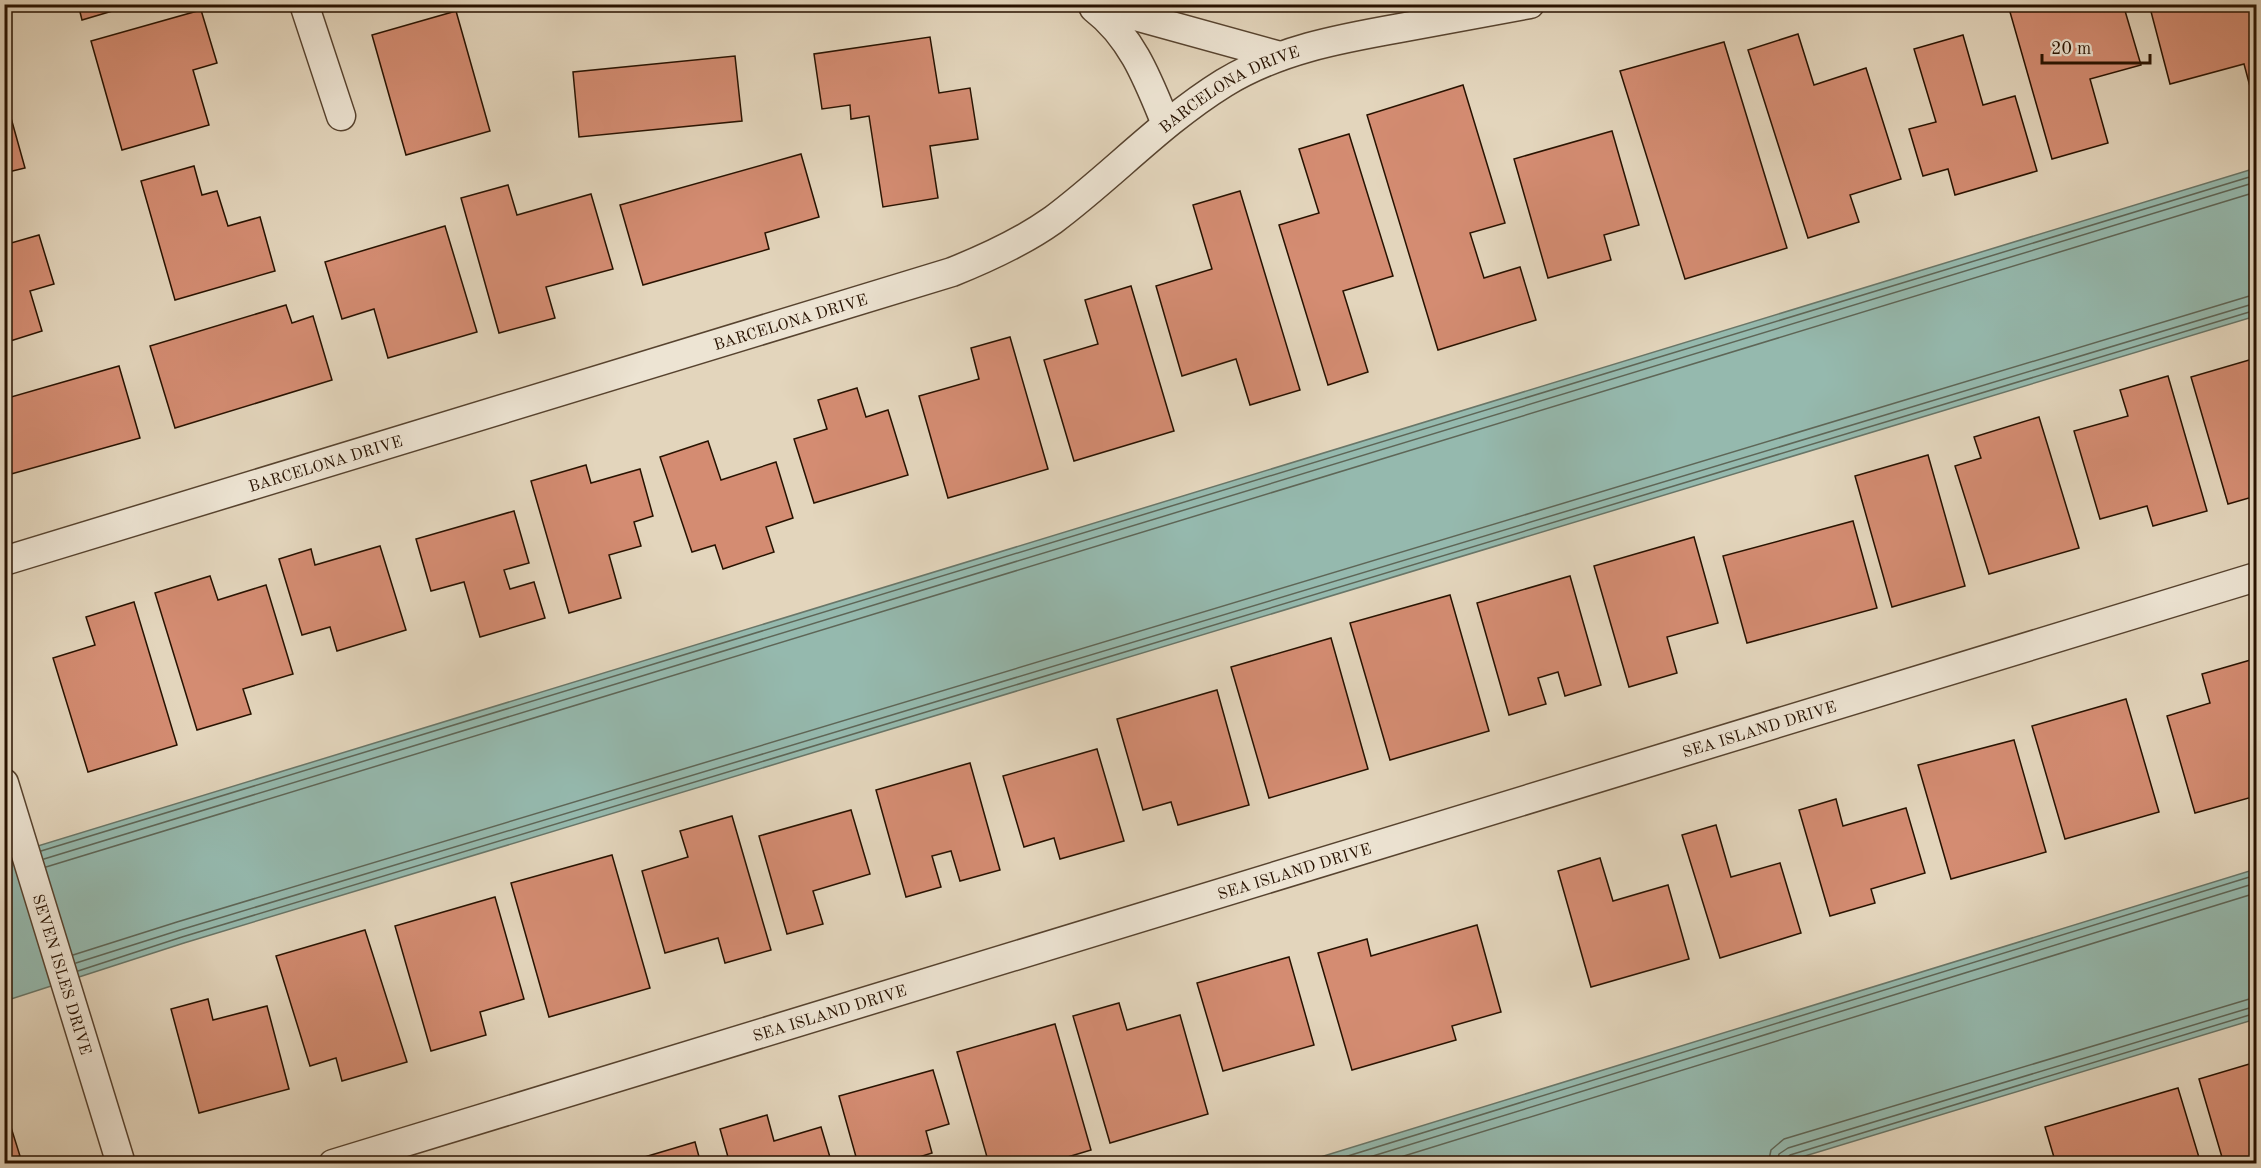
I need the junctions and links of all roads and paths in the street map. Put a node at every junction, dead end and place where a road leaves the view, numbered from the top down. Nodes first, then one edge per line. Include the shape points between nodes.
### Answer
1 (304, 4) edge
2 (1091, 4) edge
3 (1530, 4) edge
4 (1280, 56) junction
5 (340, 116) dead end
6 (1166, 124) junction
7 (4, 561) edge
8 (2256, 578) edge
9 (8, 796) edge
10 (121, 1164) edge
11 (333, 1164) edge

1 - 5 street
2 - 4 street
2 - 6 street via 1129,45
3 - 4 street, BARCELONA DRIVE via 1327,41
4 - 6 street, BARCELONA DRIVE via 1224,83
6 - 7 street, BARCELONA DRIVE via 1051,221 1021,240 952,272
8 - 11 street, SEA ISLAND DRIVE
9 - 10 street, SEVEN ISLES DRIVE

